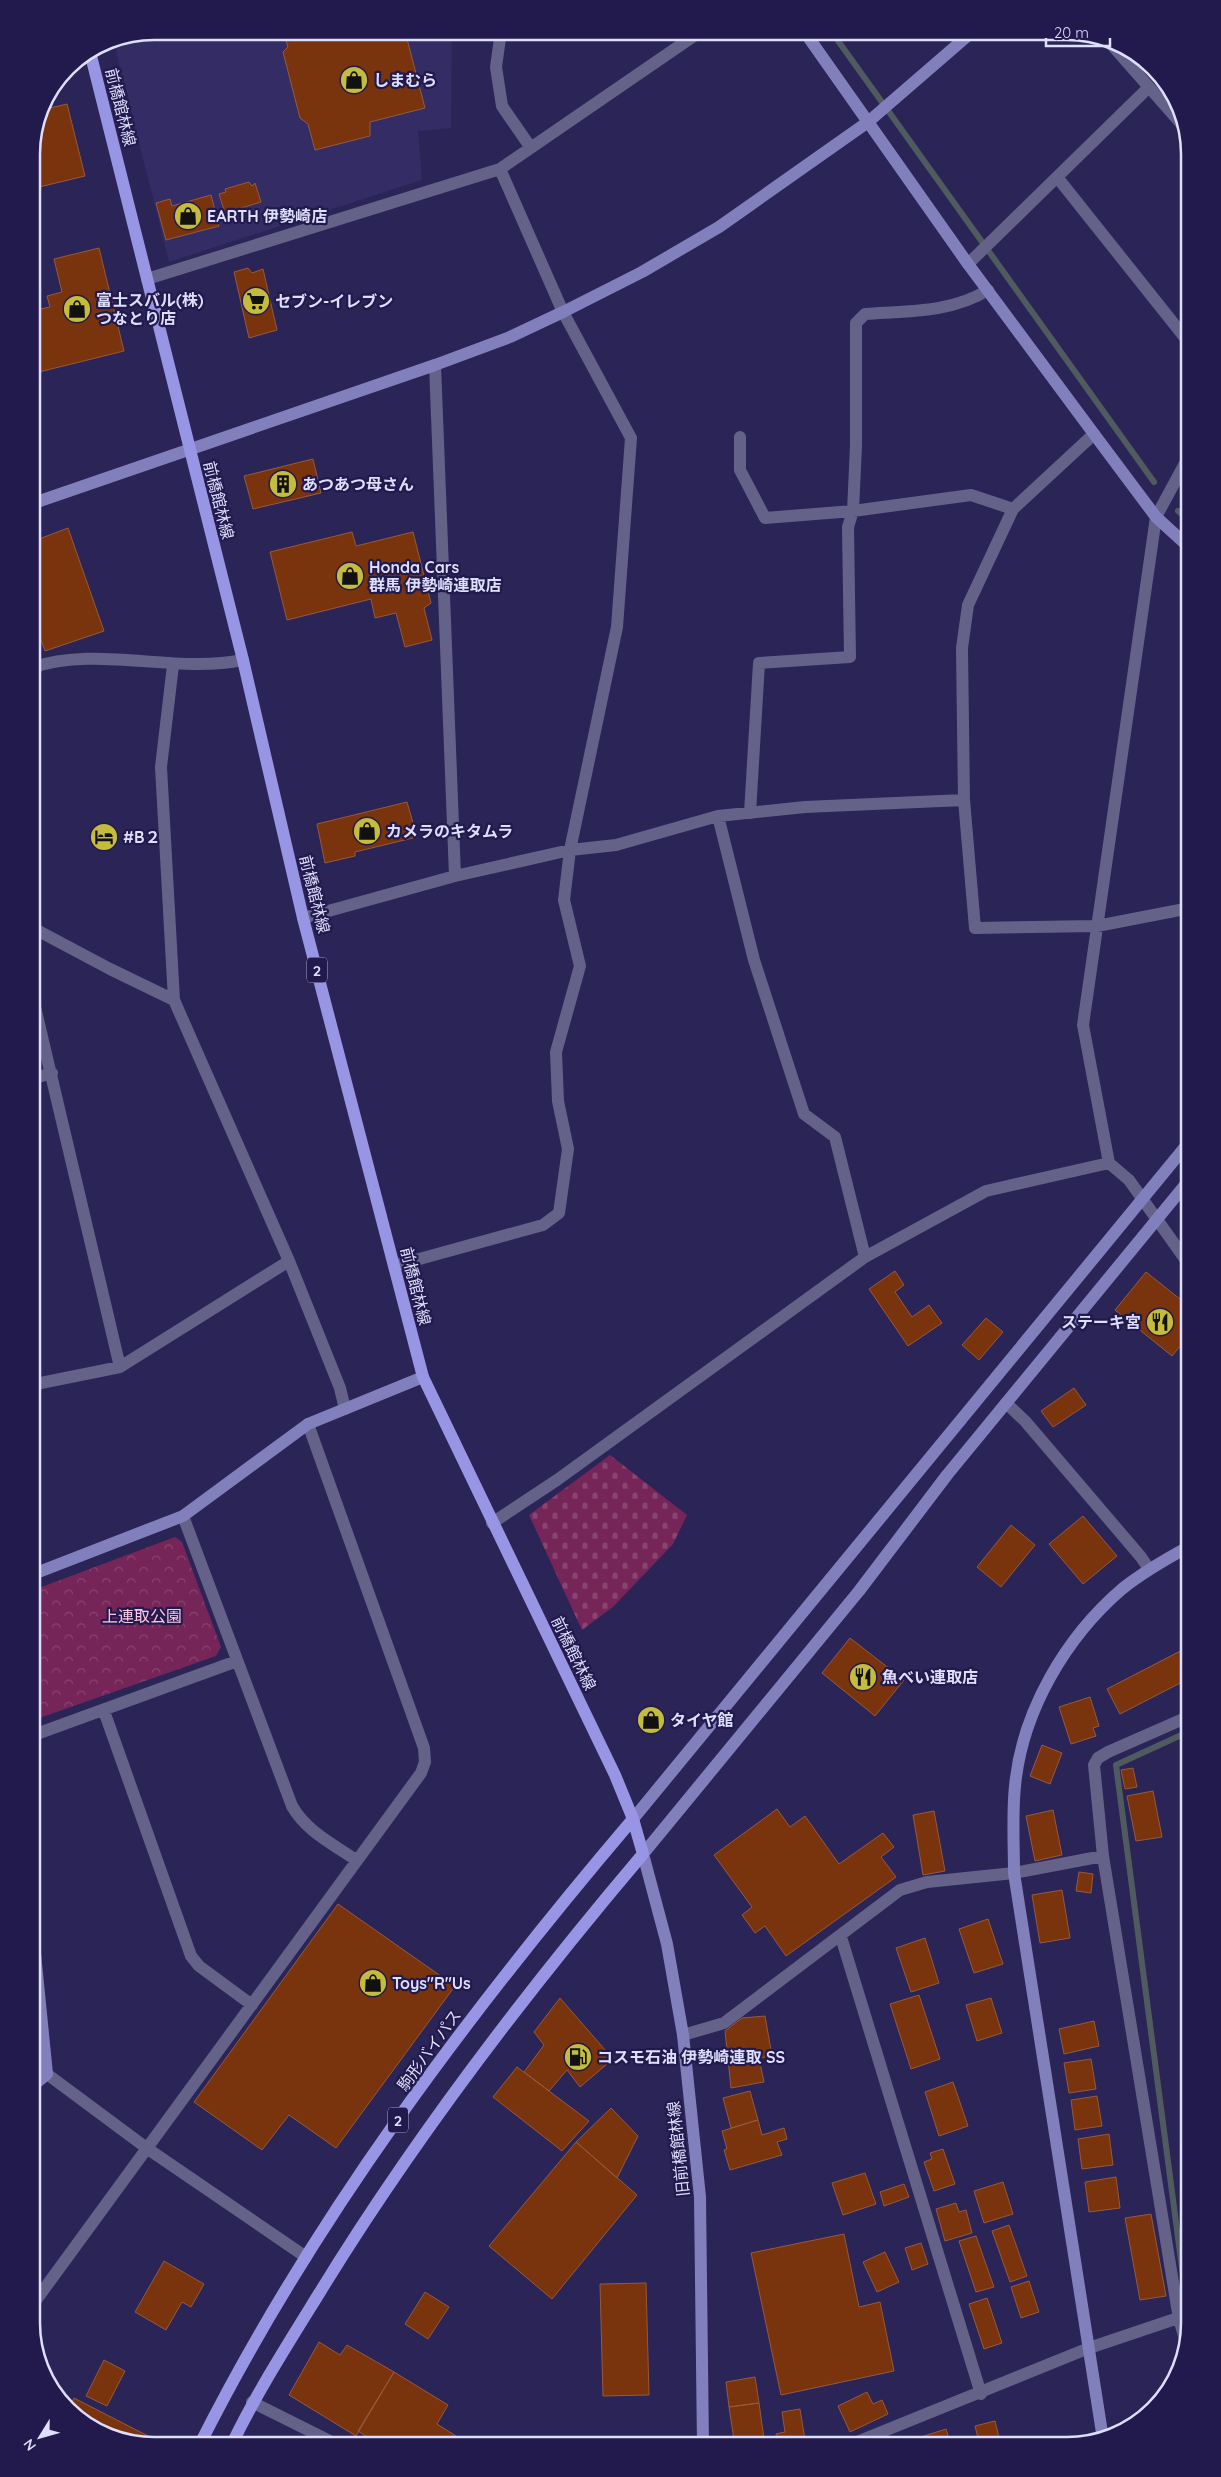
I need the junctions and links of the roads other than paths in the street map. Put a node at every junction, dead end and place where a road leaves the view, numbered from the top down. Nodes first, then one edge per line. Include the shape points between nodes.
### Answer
1 (500, 40) edge
2 (688, 40) edge
3 (810, 40) edge
4 (963, 40) edge
5 (1117, 52) edge
6 (92, 59) edge
7 (1148, 88) junction
8 (1175, 117) edge
9 (868, 122) junction
10 (531, 148) junction
11 (500, 169) junction
12 (1057, 177) junction
13 (968, 264) junction
14 (147, 279) junction
15 (988, 290) junction
16 (563, 312) junction
17 (1181, 333) edge
18 (435, 365) junction
19 (1094, 434) junction
20 (740, 437) dead end
21 (190, 449) junction
22 (1181, 471) edge
23 (40, 501) edge
24 (1013, 510) junction
25 (853, 511) junction
26 (1156, 517) junction
27 (1181, 540) edge
28 (243, 660) junction
29 (40, 665) edge
30 (173, 665) junction
31 (964, 800) junction
32 (750, 813) junction
33 (718, 816) junction
34 (570, 850) junction
35 (456, 876) junction
36 (1181, 910) edge
37 (303, 918) junction
38 (1097, 926) junction
39 (40, 932) edge
40 (174, 1000) junction
41 (40, 1026) edge
42 (52, 1073) junction
43 (40, 1076) edge
44 (1181, 1152) edge
45 (1109, 1163) junction
46 (1181, 1190) edge
47 (1143, 1198) junction
48 (1158, 1218) junction
49 (1181, 1254) edge
50 (865, 1258) junction
51 (289, 1261) junction
52 (394, 1266) junction
53 (120, 1367) junction
54 (423, 1377) junction
55 (40, 1383) edge
56 (1006, 1403) junction
57 (345, 1409) junction
58 (308, 1424) junction
59 (183, 1516) junction
60 (492, 1523) junction
61 (1181, 1551) edge
62 (1149, 1569) junction
63 (40, 1572) edge
64 (238, 1661) junction
65 (104, 1710) junction
66 (1181, 1720) edge
67 (40, 1733) edge
68 (633, 1819) junction
69 (643, 1854) junction
70 (1104, 1856) junction
71 (356, 1860) junction
72 (1014, 1873) junction
73 (841, 1937) junction
74 (40, 2004) edge
75 (252, 2005) junction
76 (684, 2035) junction
77 (47, 2074) junction
78 (40, 2080) edge
79 (148, 2149) junction
80 (306, 2257) junction
81 (40, 2296) edge
82 (1181, 2299) edge
83 (1181, 2317) edge
84 (1089, 2348) junction
85 (981, 2394) junction
86 (252, 2402) junction
87 (1101, 2432) edge
88 (204, 2437) edge
89 (235, 2437) edge
90 (322, 2437) edge
91 (702, 2437) edge
92 (870, 2437) edge

1 - 10 street via 496,67 502,106
2 - 10 street
3 - 9 street
4 - 9 street
5 - 7 street
6 - 14 main road, 前橋館林線 / 2
7 - 8 street
7 - 12 street
9 - 13 street
9 - 16 street via 719,227 642,272
10 - 11 street
11 - 14 street
11 - 16 street
12 - 13 street
12 - 17 street
13 - 15 street
14 - 21 main road, 前橋館林線 / 2
15 - 19 street
15 - 25 street via 975,298 939,308 865,314 856,323
16 - 18 street via 510,337
16 - 34 street via 631,438 617,627
18 - 21 street
18 - 35 street
19 - 24 street
19 - 26 street
20 - 25 street via 740,470 765,518
21 - 23 street
21 - 28 main road, 前橋館林線 / 2
22 - 26 street
24 - 25 street via 971,494
24 - 31 street via 968,605 962,648
25 - 32 street via 848,528 850,657 760,663
26 - 27 street
26 - 38 street
28 - 30 street via 221,665
28 - 37 main road, 前橋館林線 / 2
29 - 30 street via 74,658
30 - 40 street via 162,767
31 - 32 street via 805,806
31 - 38 street via 975,928
32 - 33 street
33 - 34 street via 616,845
33 - 50 street via 754,960 801,1105 804,1114 835,1137
34 - 35 street
34 - 52 street via 564,900 580,966 556,1052 558,1101 568,1149 559,1213 543,1225
35 - 37 street
36 - 38 street
37 - 52 main road, 前橋館林線 / 2
38 - 45 street via 1083,1024
39 - 40 street
40 - 51 street
41 - 42 street
42 - 43 street
42 - 53 street
44 - 47 street
45 - 47 street via 1129,1180
45 - 50 street via 986,1191
46 - 48 street
47 - 48 street
47 - 68 street
48 - 49 street
48 - 56 street
50 - 60 street via 557,1480
51 - 53 street
51 - 57 street via 340,1388
52 - 54 main road, 前橋館林線 / 2
53 - 55 street
54 - 57 street
54 - 60 main road, 前橋館林線 / 2
56 - 62 street via 1025,1421
56 - 69 street via 847,1606
57 - 58 street
58 - 59 street
58 - 71 street via 424,1748 425,1762 421,1773
59 - 63 street
59 - 64 street
60 - 68 main road, 前橋館林線 / 2 via 615,1775
61 - 62 street
62 - 72 street via 1102,1607 1074,1641 1035,1708 1014,1785
64 - 65 street
64 - 71 street via 292,1806 300,1819
65 - 67 street
65 - 75 street via 191,1956 199,1966
66 - 70 street via 1098,1758 1094,1765
68 - 69 main road, 前橋館林線 / 2
68 - 80 main road, 駒形バイパス / 2 via 466,2025
69 - 76 street, 旧前橋館林線 via 667,1944
69 - 86 main road, 2 via 543,1975 444,2106 363,2222
70 - 72 street
70 - 82 street
71 - 75 street
72 - 73 street via 927,1882 900,1890
72 - 84 street
73 - 76 street via 724,2023
73 - 85 street
74 - 77 street
75 - 79 street
76 - 91 street, 旧前橋館林線 via 700,2197
77 - 78 street
77 - 79 street
79 - 80 street
79 - 81 street
80 - 88 main road, 駒形バイパス / 2 via 231,2382
83 - 84 street
84 - 85 street
84 - 87 street
85 - 92 street
86 - 89 main road, 2
86 - 90 street

